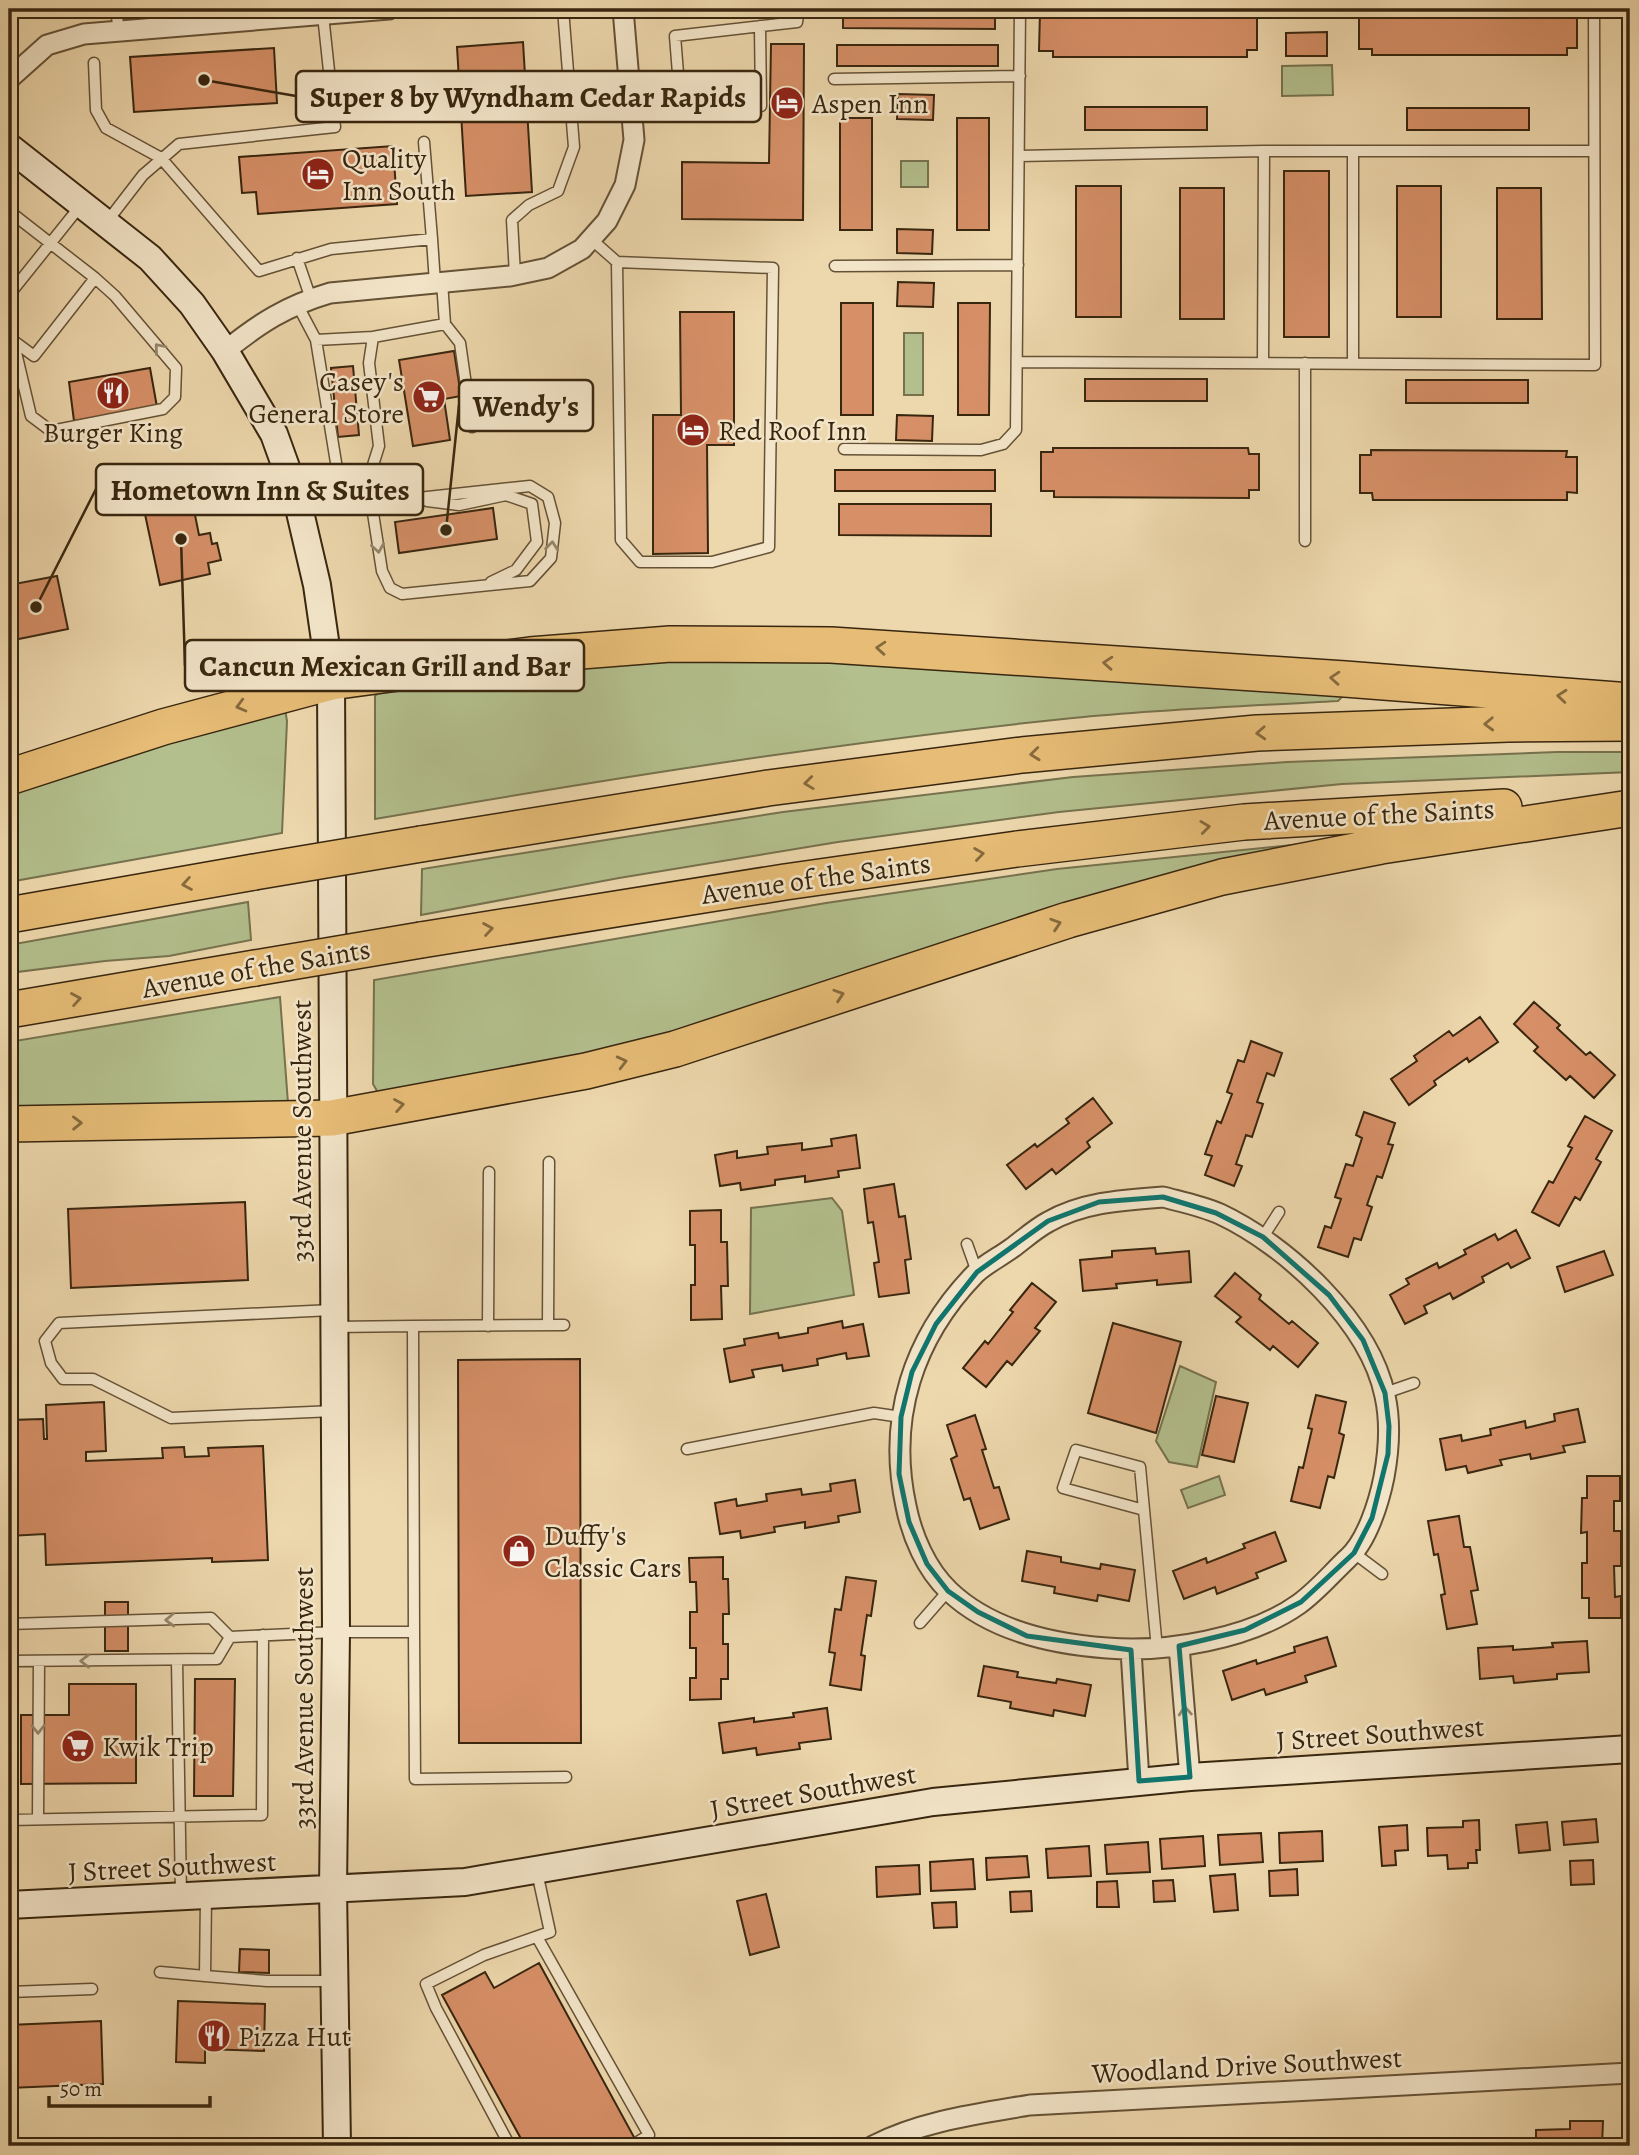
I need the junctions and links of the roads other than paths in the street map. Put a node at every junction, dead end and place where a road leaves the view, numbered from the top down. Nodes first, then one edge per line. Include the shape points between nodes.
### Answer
1 (16, 9) edge
2 (116, 9) edge
3 (389, 9) edge
4 (564, 9) edge
5 (623, 9) edge
6 (799, 9) edge
7 (1020, 9) edge
8 (1594, 9) edge
9 (9, 12) edge
10 (261, 15) edge
11 (323, 15) junction
12 (761, 26) junction
13 (119, 32) junction
14 (94, 63) dead end
15 (1020, 76) junction
16 (9, 79) edge
17 (834, 79) dead end
18 (681, 111) junction
19 (632, 117) junction
20 (424, 142) dead end
21 (9, 148) edge
22 (1264, 151) junction
23 (1353, 151) junction
24 (1594, 151) junction
25 (1019, 156) junction
26 (162, 158) junction
27 (82, 204) junction
28 (9, 211) edge
29 (106, 223) junction
30 (432, 239) junction
31 (591, 239) junction
32 (50, 243) junction
33 (297, 258) junction
34 (617, 262) junction
35 (1018, 265) junction
36 (835, 266) dead end
37 (515, 275) junction
38 (95, 278) junction
39 (439, 283) junction
40 (9, 295) edge
41 (304, 301) junction
42 (445, 324) junction
43 (373, 337) junction
44 (11, 338) edge
45 (316, 340) junction
46 (225, 351) junction
47 (1018, 362) junction
48 (1353, 362) junction
49 (1263, 363) junction
50 (1305, 363) junction
51 (472, 427) dead end
52 (844, 449) dead end
53 (368, 481) junction
54 (340, 486) junction
55 (296, 495) junction
56 (409, 499) junction
57 (1305, 541) dead end
58 (9, 555) edge
59 (9, 565) edge
60 (484, 586) junction
61 (331, 682) junction
62 (1630, 701) edge
63 (1630, 723) edge
64 (9, 777) edge
65 (1630, 802) edge
66 (1630, 808) edge
67 (9, 915) edge
68 (9, 1010) edge
69 (332, 1118) junction
70 (9, 1124) edge
71 (549, 1162) dead end
72 (489, 1172) dead end
73 (1279, 1212) dead end
74 (1263, 1237) junction
75 (967, 1244) dead end
76 (977, 1272) junction
77 (333, 1319) junction
78 (548, 1325) junction
79 (564, 1325) dead end
80 (413, 1326) junction
81 (488, 1326) junction
82 (1414, 1383) dead end
83 (1385, 1393) junction
84 (334, 1411) junction
85 (901, 1417) junction
86 (687, 1449) dead end
87 (1144, 1510) junction
88 (1354, 1553) junction
89 (1382, 1574) dead end
90 (948, 1591) junction
91 (920, 1623) dead end
92 (9, 1624) edge
93 (336, 1632) junction
94 (414, 1632) junction
95 (264, 1636) junction
96 (230, 1637) junction
97 (1180, 1646) junction
98 (1157, 1648) junction
99 (1131, 1650) junction
100 (9, 1661) edge
101 (38, 1661) junction
102 (177, 1661) junction
103 (1630, 1749) edge
104 (566, 1777) dead end
105 (1190, 1777) junction
106 (1139, 1781) junction
107 (180, 1815) junction
108 (38, 1819) junction
109 (9, 1820) edge
110 (537, 1871) junction
111 (333, 1889) junction
112 (193, 1897) junction
113 (9, 1905) edge
114 (537, 1937) junction
115 (160, 1972) dead end
116 (205, 1976) junction
117 (334, 1981) junction
118 (92, 1989) dead end
119 (9, 1992) edge
120 (1630, 2073) edge
121 (334, 2145) edge
122 (510, 2146) edge
123 (631, 2146) edge
124 (873, 2146) edge

1 - 9 lane
2 - 13 lane
3 - 11 street
4 - 37 lane via 574,147 558,191 529,205 512,220
5 - 19 street
6 - 12 lane via 797,22
7 - 15 lane
8 - 24 lane
10 - 11 street
10 - 13 street
11 - 26 lane via 335,127 178,144
12 - 18 lane via 761,106
12 - 18 lane via 675,36
13 - 16 street via 84,34 47,45
14 - 26 lane via 96,110 106,128
15 - 17 lane
15 - 25 lane
18 - 19 lane
19 - 31 street via 634,140 625,184 607,221
20 - 30 lane
21 - 27 street, 33rd Avenue Southwest
22 - 23 lane
22 - 25 lane
22 - 49 lane
23 - 24 lane
23 - 48 lane
24 - 48 lane via 1595,365
25 - 35 lane
26 - 29 lane
26 - 33 lane via 259,271
27 - 29 street, 33rd Avenue Southwest
27 - 32 lane
28 - 32 lane
29 - 46 street, 33rd Avenue Southwest via 150,258 192,304
30 - 33 lane via 331,249
30 - 39 lane
31 - 34 lane
31 - 37 street via 548,268
32 - 38 lane
32 - 40 lane
33 - 41 lane
34 - 34 lane via 773,268 769,547 712,562 640,562 621,540
35 - 36 lane
35 - 47 lane
37 - 39 street
38 - 44 lane via 34,356
44 -> 38 lane via 30,416 51,431 163,409 175,397 176,368
39 - 41 street via 330,293
39 - 42 lane
41 - 45 lane
41 - 46 street via 259,324
42 - 43 lane
42 - 51 lane via 460,343
43 - 45 lane
43 - 53 lane via 369,363 379,446
45 - 54 lane
46 - 55 street, 33rd Avenue Southwest via 274,434
47 - 49 lane
47 - 52 lane via 1016,430 1003,444 981,450
48 - 50 lane
49 - 50 lane
50 - 57 lane
53 - 54 lane
53 - 56 lane
53 -> 60 lane via 382,571 390,588 402,594
54 - 55 lane
55 - 61 street, 33rd Avenue Southwest via 317,585
56 - 60 lane via 459,505 506,495 532,504 537,542 516,570
60 -> 56 lane via 530,581 551,558 555,523 548,497 530,486
58 - 59 lane
62 -> 61 highway via 831,645 670,644 530,656
61 -> 64 highway via 163,727
61 - 69 street, 33rd Avenue Southwest
63 -> 67 highway, bridge via 1257,733 1036,754 768,788
68 -> 65 highway, Avenue of the Saints, bridge via 421,940 1017,849 1231,824
69 -> 66 highway via 586,1071 675,1049 1068,920 1222,877 1381,846
70 -> 69 highway
69 - 77 street, 33rd Avenue Southwest
71 - 78 lane
72 - 81 lane
73 - 74 lane
74 - 76 street via 1216,1213 1163,1197 1099,1202 1048,1222
74 - 83 street via 1329,1295 1363,1340
75 - 76 lane
76 - 85 street via 936,1324 912,1372
77 - 80 lane
77 - 84 street, 33rd Avenue Southwest
77 - 84 lane via 59,1323 45,1341 51,1363 63,1379 93,1379 171,1418
78 - 79 lane
78 - 81 lane
80 - 81 lane
80 - 94 lane
82 - 83 lane
83 - 88 street via 1389,1426 1382,1489
84 - 93 street, 33rd Avenue Southwest
85 - 86 lane via 874,1413
85 - 90 street via 899,1474 909,1522 927,1564
87 - 87 lane via 1140,1467 1076,1450 1063,1488
87 - 98 lane
88 - 89 lane
88 - 97 street via 1301,1602 1275,1619
90 - 91 lane
90 - 99 street via 1027,1636
96 -> 92 lane via 211,1618
93 - 94 lane
93 - 95 lane
93 - 111 street, 33rd Avenue Southwest
94 - 104 lane via 415,1779
95 - 96 lane
95 - 107 lane via 262,1815
96 - 102 lane via 217,1659
97 - 98 street
105 -> 97 street
98 - 99 street
99 - 106 street
100 - 101 lane
102 -> 101 lane
101 -> 108 lane
102 - 107 lane
103 - 105 street, J Street Southwest
105 - 106 street, J Street Southwest
106 - 110 street, J Street Southwest via 933,1802
107 - 108 lane
107 - 112 lane
108 - 109 lane
110 - 111 street, J Street Southwest via 465,1882
110 - 114 lane via 550,1932
111 - 112 street, J Street Southwest
111 - 117 street, 33rd Avenue Southwest
112 - 113 street, J Street Southwest
112 - 116 lane
114 - 122 lane via 484,1955 426,1984
114 - 123 lane via 649,2135
115 - 116 lane
116 - 117 lane
117 - 121 street, 33rd Avenue Southwest
118 - 119 lane
120 - 124 street, Woodland Drive Southwest via 1030,2105 956,2117

